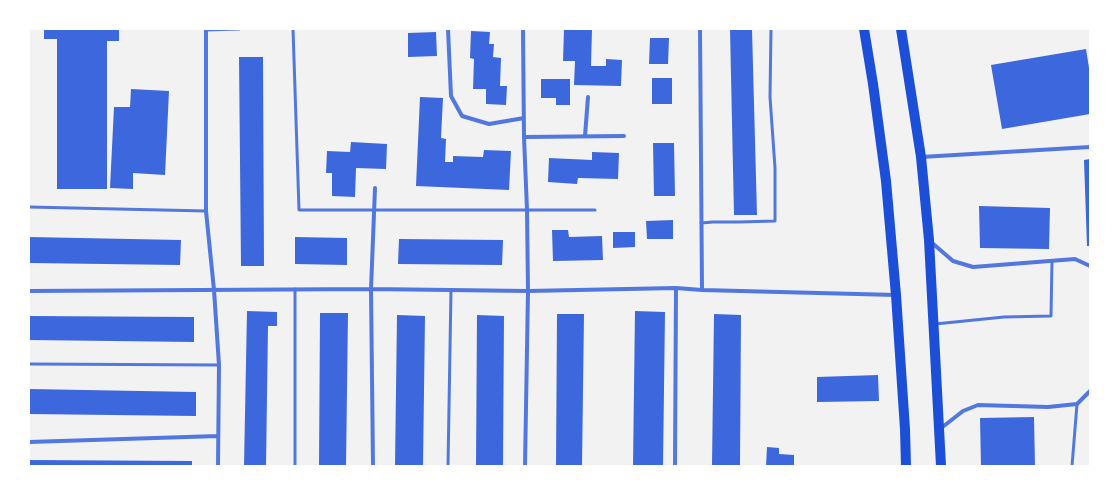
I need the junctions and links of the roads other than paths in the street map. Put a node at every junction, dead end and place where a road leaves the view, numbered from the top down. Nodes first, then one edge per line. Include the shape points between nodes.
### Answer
1 (206, 29) edge
2 (239, 29) edge
3 (293, 29) edge
4 (448, 29) edge
5 (523, 29) edge
6 (700, 29) edge
7 (771, 29) edge
8 (864, 29) edge
9 (901, 29) edge
10 (588, 97) dead end
11 (524, 118) junction
12 (585, 136) junction
13 (624, 136) dead end
14 (524, 137) junction
15 (1090, 147) edge
16 (921, 157) junction
17 (375, 188) dead end
18 (29, 207) edge
19 (374, 210) junction
20 (527, 210) junction
21 (595, 210) dead end
22 (206, 211) junction
23 (701, 224) junction
24 (929, 240) junction
25 (1052, 261) junction
26 (1089, 266) edge
27 (676, 288) junction
28 (295, 289) junction
29 (371, 289) junction
30 (214, 290) junction
31 (451, 290) junction
32 (702, 290) junction
33 (29, 291) edge
34 (528, 291) junction
35 (896, 295) junction
36 (933, 324) junction
37 (29, 364) edge
38 (218, 365) junction
39 (1090, 391) edge
40 (1078, 404) junction
41 (940, 429) junction
42 (218, 436) junction
43 (29, 442) edge
44 (218, 466) edge
45 (295, 466) edge
46 (373, 466) edge
47 (448, 466) edge
48 (525, 466) edge
49 (675, 466) edge
50 (906, 466) edge
51 (941, 466) edge
52 (1072, 466) edge

1 - 2 lane
1 - 22 street
3 - 19 lane via 299,210
4 - 11 street via 451,96 462,116 489,124
5 - 11 street
6 - 23 street
7 - 23 lane via 770,97 775,168 775,221
8 - 35 main road via 885,173
9 - 16 main road
10 - 12 street
11 - 14 street
12 - 13 street
12 - 14 street
14 - 20 street
15 - 16 street
16 - 24 main road
17 - 19 street
18 - 22 lane
19 - 20 lane
19 - 29 street
20 - 21 lane
20 - 34 street
22 - 30 street
23 - 32 street
24 - 25 street via 953,261 973,267
24 - 36 main road
25 - 26 street via 1075,259
25 - 36 lane via 1051,316 1004,317
27 - 32 street
27 - 34 street
27 - 49 street
28 - 29 street
28 - 30 street
28 - 45 lane
29 - 31 street
29 - 46 street
30 - 33 street
30 - 38 street
31 - 34 street
31 - 47 lane
32 - 35 street
34 - 48 street
35 - 50 main road via 906,429
36 - 41 main road
37 - 38 lane
38 - 42 street
39 - 40 street
40 - 41 street via 1048,407 978,405 963,411
40 - 52 lane
41 - 51 main road
42 - 43 street
42 - 44 street

